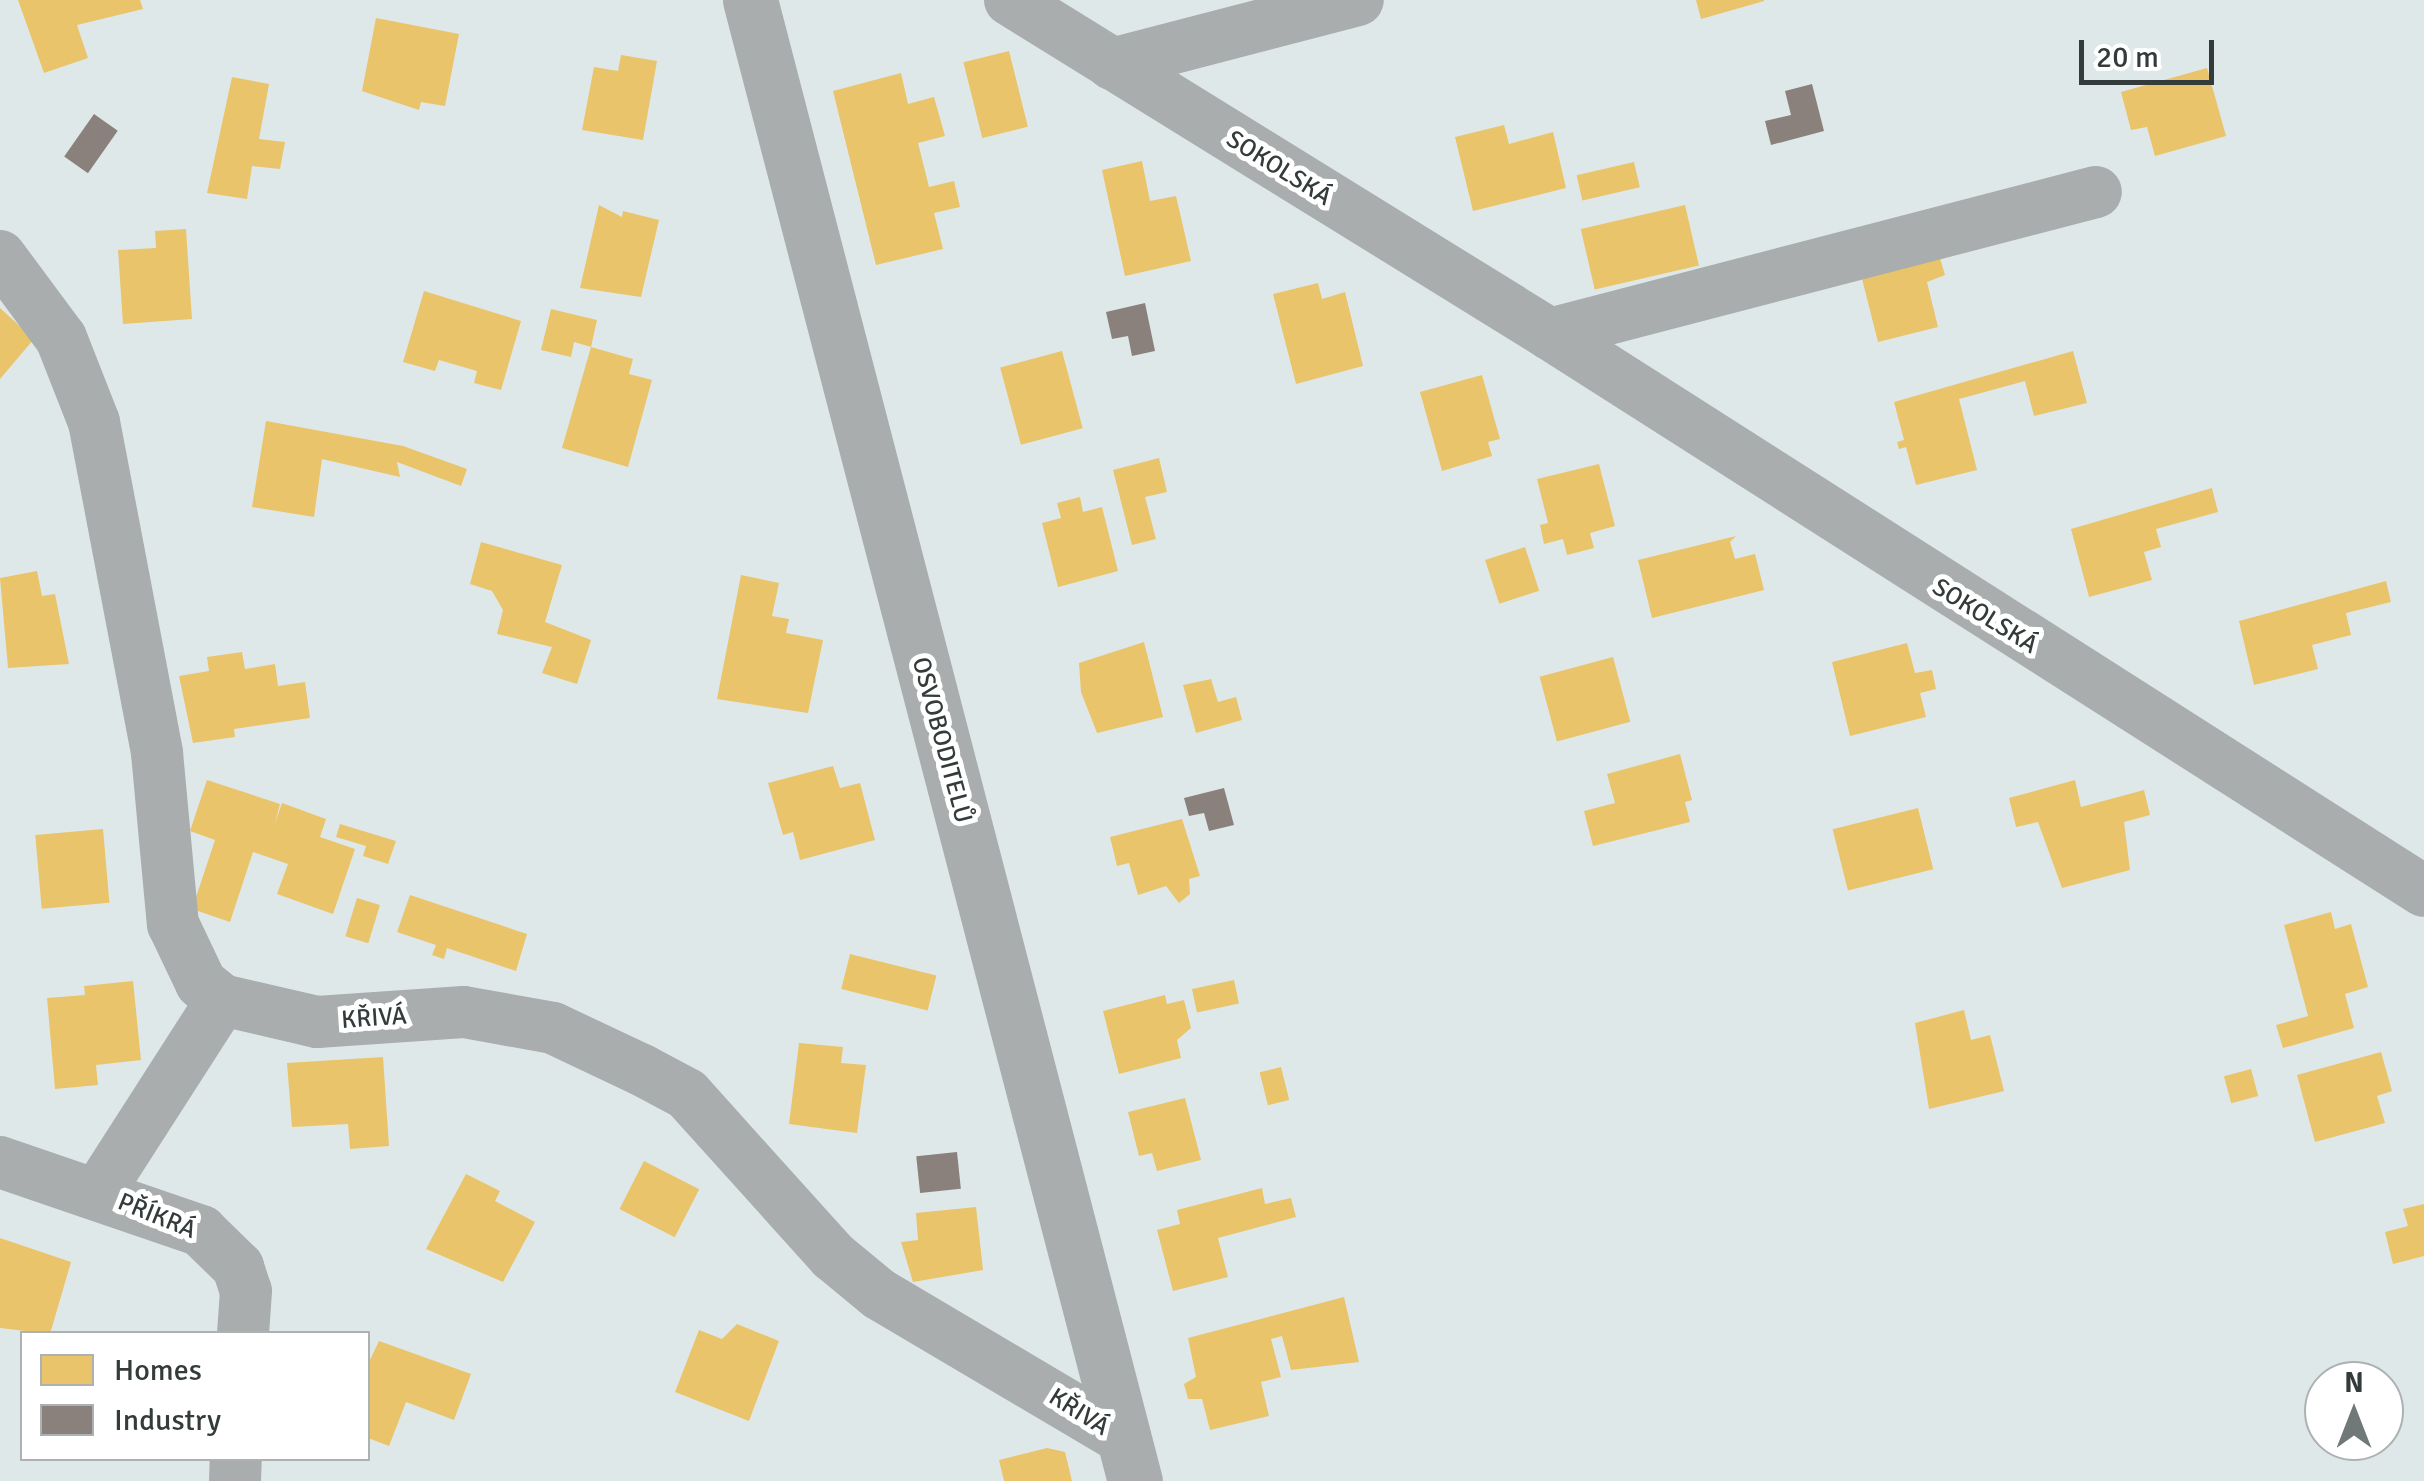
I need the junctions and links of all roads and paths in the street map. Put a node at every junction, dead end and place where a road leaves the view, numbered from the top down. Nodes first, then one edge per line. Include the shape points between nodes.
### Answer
1 (750, 0) edge
2 (1010, 0) edge
3 (1358, 0) edge
4 (1112, 64) junction
5 (2096, 192) dead end
6 (0, 256) edge
7 (1550, 334) junction
8 (2424, 891) edge
9 (222, 1000) junction
10 (0, 1162) edge
11 (98, 1193) junction
12 (244, 1331) edge
13 (1129, 1460) edge

1 - 13 street, OSVOBODITELŮ
2 - 4 street, SOKOLSKÁ
3 - 4 street
4 - 7 street, SOKOLSKÁ
5 - 7 street
6 - 9 street via 60,338 94,422 157,753 173,924 202,983
7 - 8 street, SOKOLSKÁ
9 - 11 street
9 - 13 street, KŘIVÁ via 317,1022 464,1012 553,1028 642,1070 686,1094 833,1256 879,1294
10 - 11 street, PŘÍKRÁ
11 - 12 street, PŘÍKRÁ via 202,1231 238,1267 246,1290

